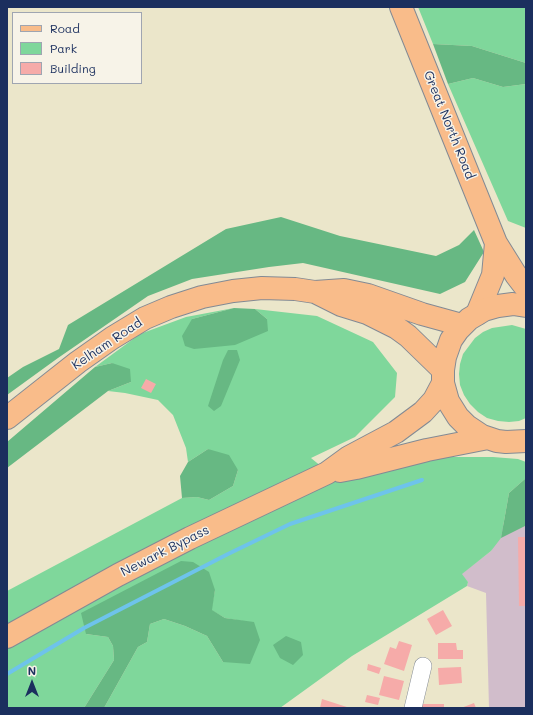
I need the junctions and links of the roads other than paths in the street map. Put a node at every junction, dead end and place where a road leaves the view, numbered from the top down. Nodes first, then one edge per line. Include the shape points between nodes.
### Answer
1 (401, 7) edge
2 (496, 243) junction
3 (526, 288) edge
4 (315, 292) junction
5 (526, 306) edge
6 (470, 319) junction
7 (443, 376) junction
8 (7, 418) edge
9 (507, 441) edge
10 (526, 451) edge
11 (327, 473) junction
12 (7, 638) edge
13 (423, 666) dead end
14 (413, 708) edge

1 - 2 main road, Great North Road
2 - 3 main road, Great North Road
2 - 6 main road, Great North Road via 493,275
4 - 6 main road, Kelham Road via 344,290 368,295 422,314
4 - 7 main road, Kelham Road via 396,328 408,336
4 - 8 main road, Kelham Road via 262,288 240,290 202,297 171,307 145,318 112,338
5 - 6 main road via 498,306
6 - 7 main road, Great North Road via 448,346 444,357
7 - 9 main road via 448,401 458,417 472,430
7 - 11 main road, Newark Bypass via 434,400 423,412 396,432 348,457
9 - 10 main road
9 - 11 main road, Newark Bypass via 427,450
11 - 12 main road, Newark Bypass via 164,551
13 - 14 street

